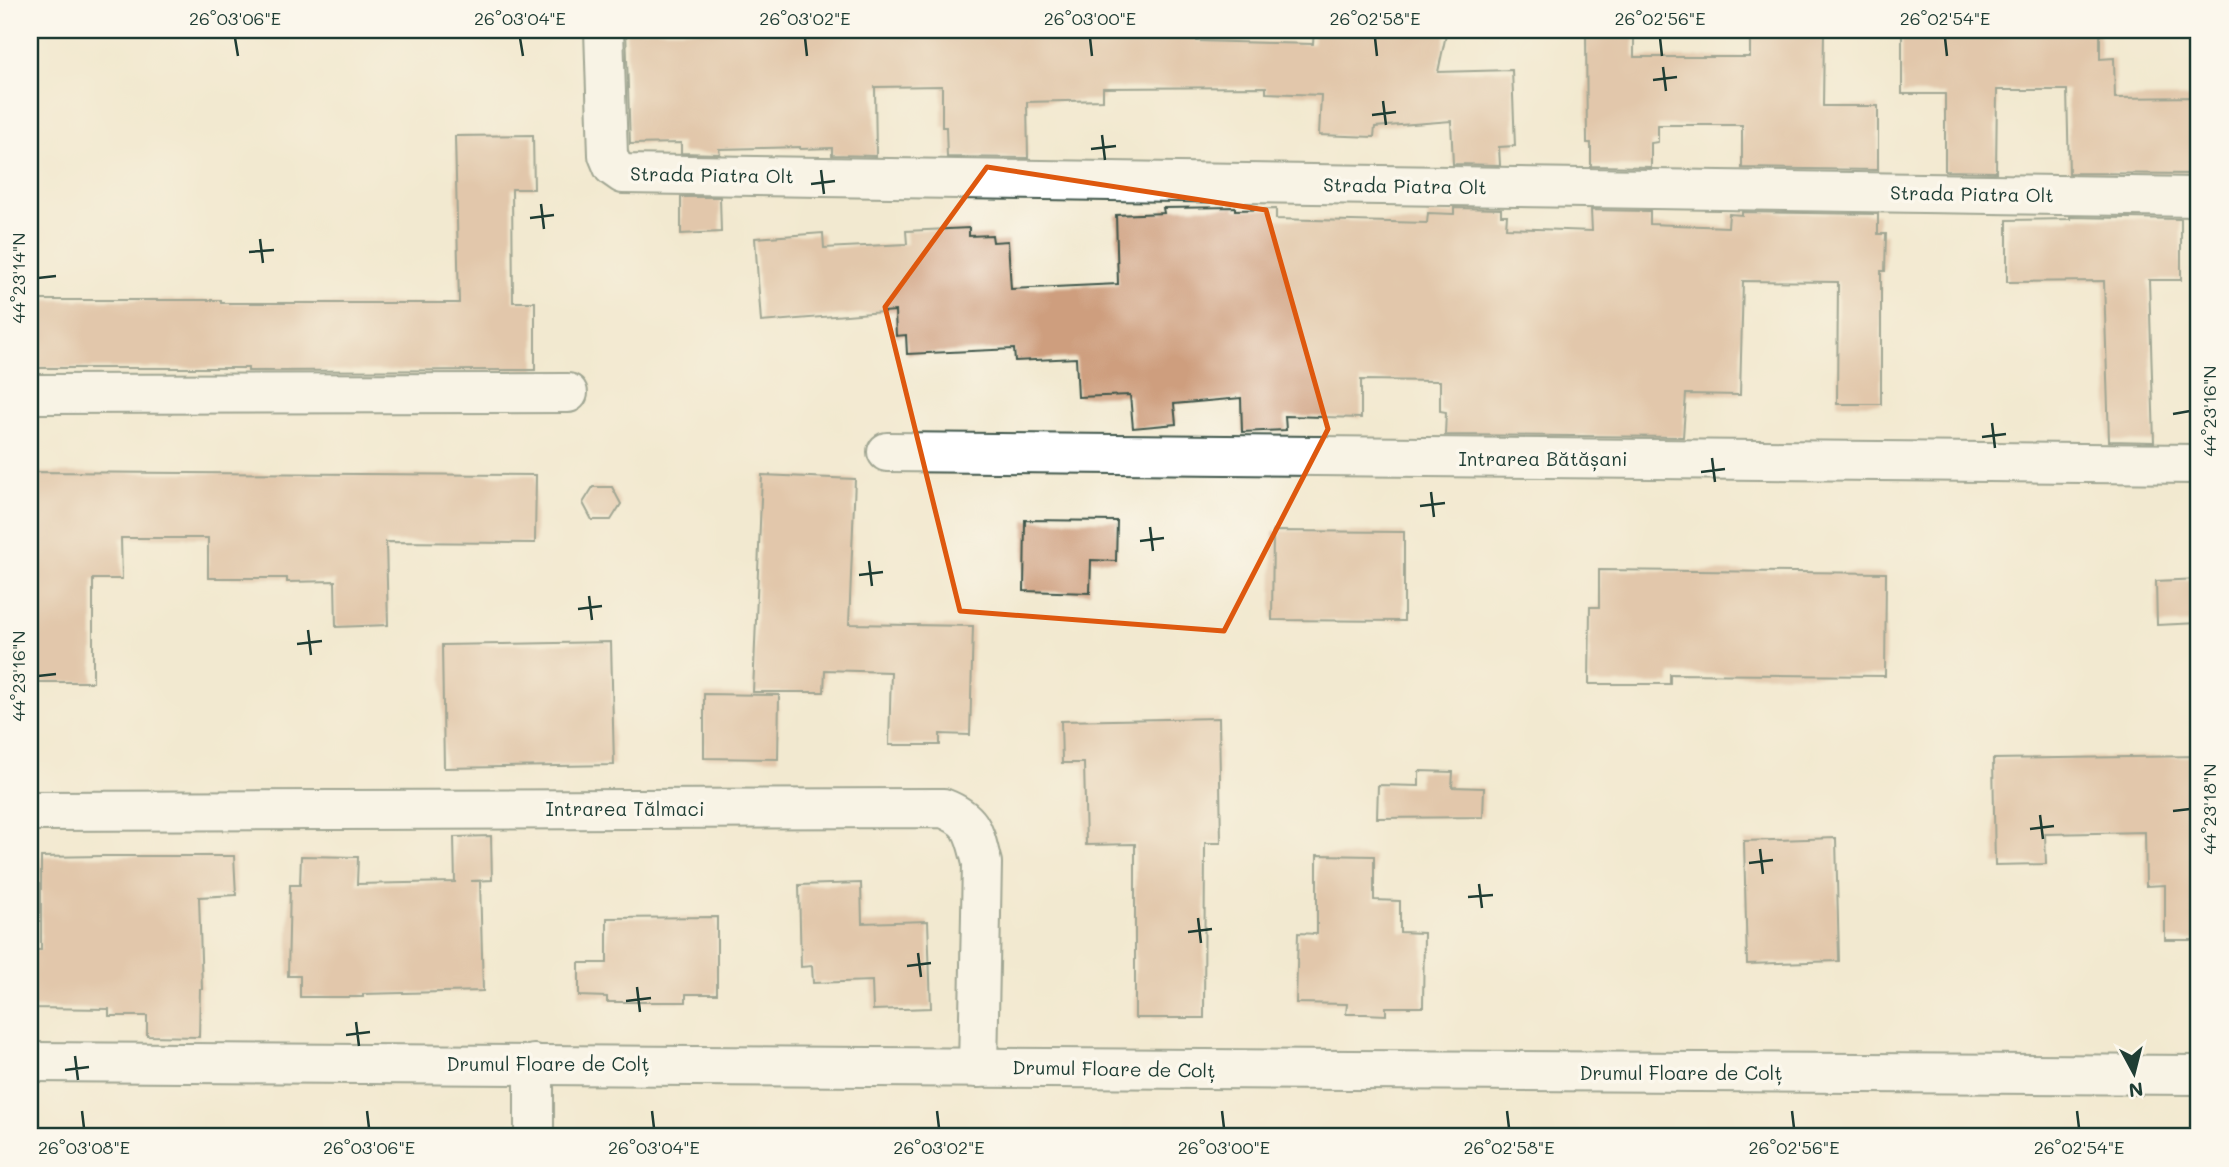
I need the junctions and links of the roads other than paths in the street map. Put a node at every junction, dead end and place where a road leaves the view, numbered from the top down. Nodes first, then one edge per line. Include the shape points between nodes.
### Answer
1 (604, 30) edge
2 (2199, 197) edge
3 (30, 394) edge
4 (568, 394) dead end
5 (887, 452) dead end
6 (2199, 464) edge
7 (30, 810) edge
8 (30, 1062) edge
9 (534, 1064) junction
10 (978, 1068) junction
11 (2199, 1074) edge
12 (534, 1137) edge

1 - 2 street, Strada Piatra Olt via 608,155 613,167 623,174
3 - 4 street
5 - 6 street, Intrarea Bătășani
7 - 10 street, Intrarea Tălmaci via 943,808 962,816 975,835 982,863
8 - 9 street, Drumul Floare de Colț
9 - 10 street, Drumul Floare de Colț
9 - 12 street
10 - 11 street, Drumul Floare de Colț

